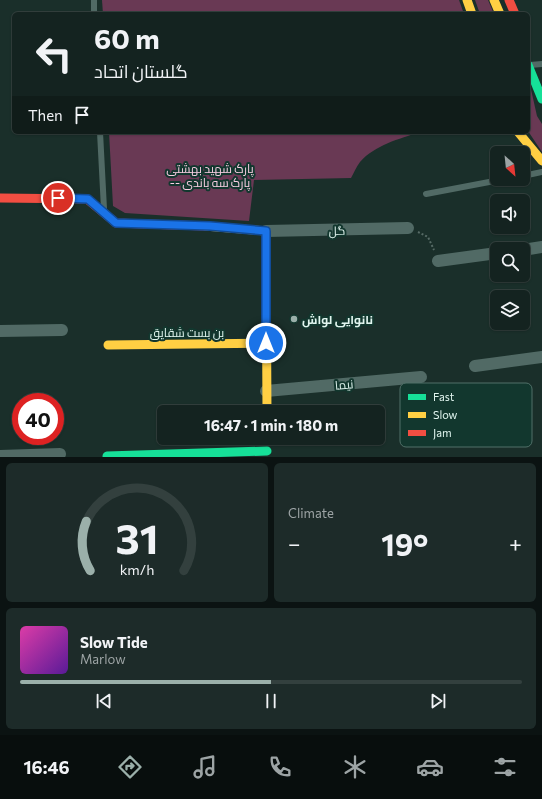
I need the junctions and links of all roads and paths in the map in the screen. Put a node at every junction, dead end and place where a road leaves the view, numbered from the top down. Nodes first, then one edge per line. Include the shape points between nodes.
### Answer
1 (94, 0) edge
2 (468, 0) edge
3 (494, 0) edge
4 (509, 0) edge
5 (94, 12) edge
6 (471, 12) edge
7 (499, 12) edge
8 (514, 12) edge
9 (542, 64) edge
10 (530, 65) edge
11 (530, 70) edge
12 (542, 99) edge
13 (100, 134) edge
14 (520, 134) edge
15 (542, 161) edge
16 (542, 172) edge
17 (530, 175) edge
18 (490, 182) edge
19 (426, 194) dead end
20 (0, 198) edge
21 (104, 213) junction
22 (408, 228) joint
23 (266, 231) junction
24 (542, 247) edge
25 (530, 249) edge
26 (490, 254) edge
27 (438, 261) joint
28 (62, 330) dead end
29 (0, 331) edge
30 (266, 343) junction
31 (108, 345) dead end
32 (542, 357) edge
33 (475, 366) dead end
34 (421, 377) dead end
35 (266, 391) junction
36 (266, 405) edge
37 (267, 451) edge
38 (60, 454) dead end
39 (0, 456) edge
40 (107, 456) edge

1 - 5 lane
2 - 6 street
3 - 7 street
4 - 8 street
9 - 10 lane
11 - 12 street
13 - 21 lane
14 - 15 street
16 - 17 lane
18 - 19 lane
20 - 21 street via 88,199
21 - 23 street via 116,223 210,226
22 - 23 street, گل
22 - 27 path via 428,236
23 - 30 street
24 - 25 street
26 - 27 street
28 - 29 street
30 - 31 street, بن بست شقایق
30 - 35 street
32 - 33 street
34 - 35 street, نیما
35 - 36 street
37 - 40 street
38 - 39 street

